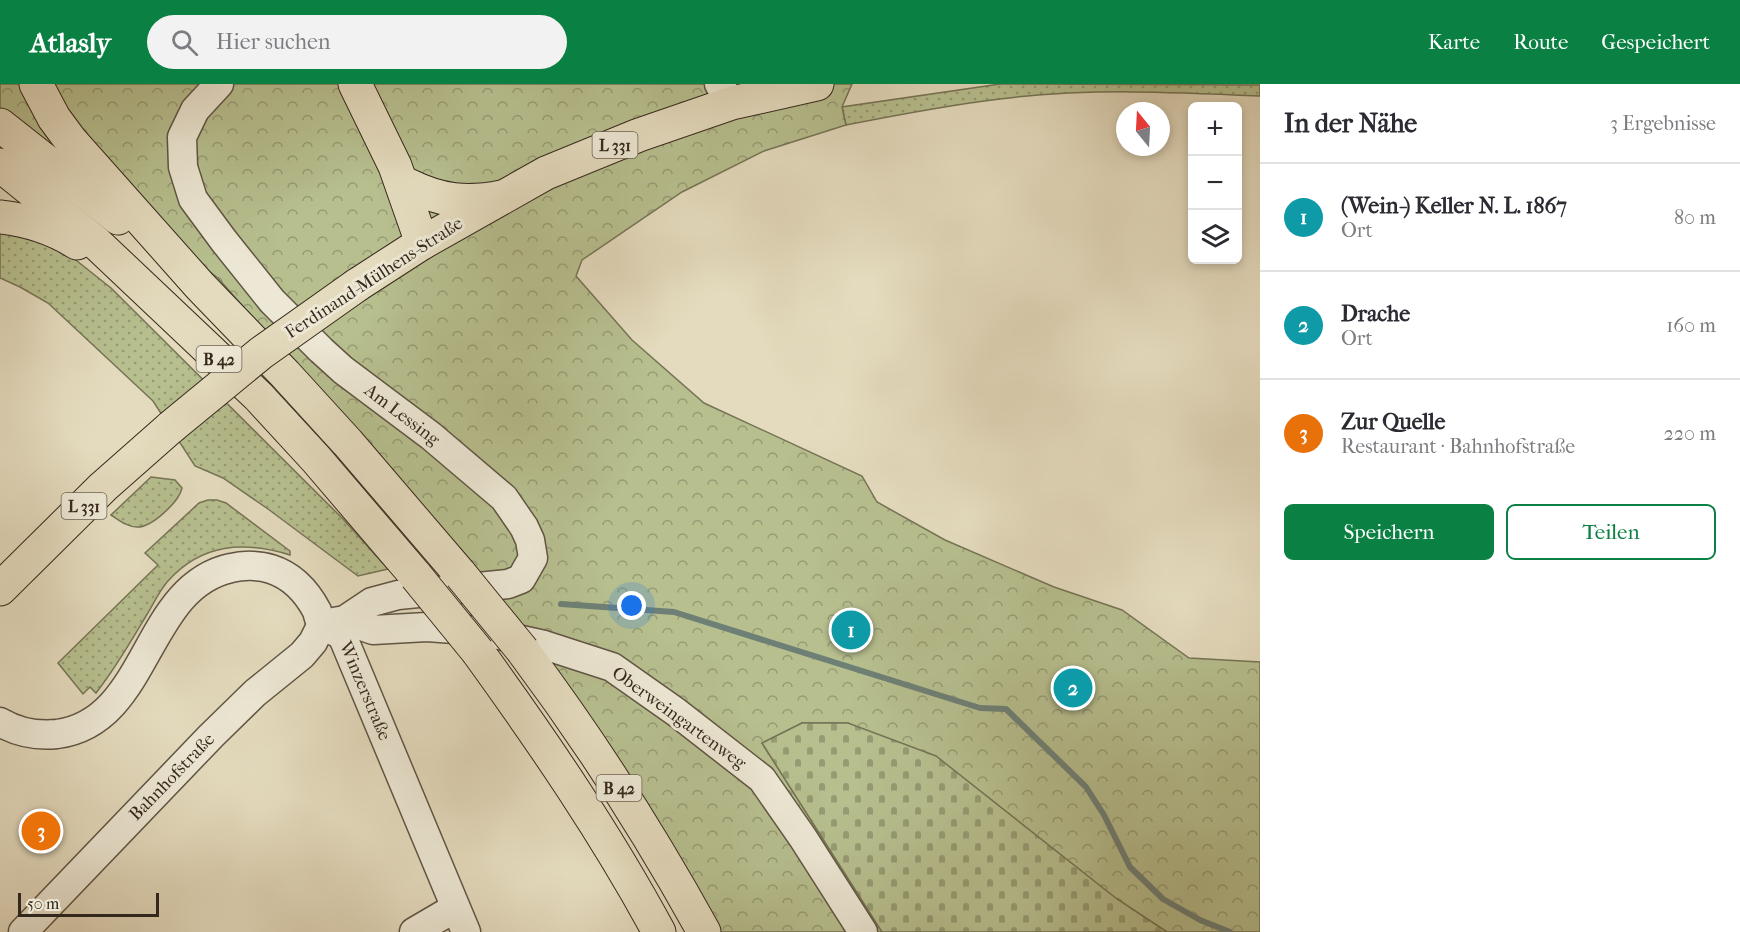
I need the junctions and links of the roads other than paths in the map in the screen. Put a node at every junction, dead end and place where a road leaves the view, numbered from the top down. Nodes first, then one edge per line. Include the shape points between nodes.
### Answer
1 (36, 84) edge
2 (219, 84) edge
3 (355, 84) edge
4 (817, 84) edge
5 (725, 94) edge
6 (0, 125) edge
7 (0, 165) edge
8 (402, 176) junction
9 (502, 197) junction
10 (0, 217) edge
11 (422, 243) junction
12 (132, 276) junction
13 (200, 286) junction
14 (0, 589) edge
15 (333, 622) junction
16 (0, 722) edge
17 (460, 920) edge
18 (23, 932) edge
19 (414, 932) edge
20 (659, 932) edge
21 (704, 932) edge
22 (863, 932) edge

1 - 13 main road, B 42 via 71,141
2 - 15 street, Am Lessing via 195,110 182,137 183,167 193,199 272,301 343,370 431,436 504,498 530,540 533,558 521,579 508,584 398,595 372,602
3 - 8 main road
4 - 5 main road, Ferdinand-Mülhens-Straße / L 331
5 - 9 main road, Ferdinand-Mülhens-Straße / L 331 via 546,173
6 - 13 main road, B 42
7 - 12 main road, B 42
8 - 9 main road via 426,194 444,200 483,201
8 - 11 main road
9 - 11 main road, Ferdinand-Mülhens-Straße / L 331
10 - 12 main road via 61,233
11 - 14 main road, Ferdinand-Mülhens-Straße / L 331, bridge via 261,353 171,426
12 - 20 main road, B 42, bridge via 258,396 316,459 478,652 581,801
13 - 21 main road, B 42, bridge via 340,435 523,651 615,780
15 - 16 street, Winzerstraße via 292,579 272,569 236,566 217,571 177,603 114,703 84,727 37,735
15 - 17 street, Winzerstraße via 342,635
15 - 18 street, Bahnhofstraße via 211,736
15 - 22 street, Oberweingartenweg via 373,630 427,627 481,631 544,645 612,667 762,779
17 - 19 street

